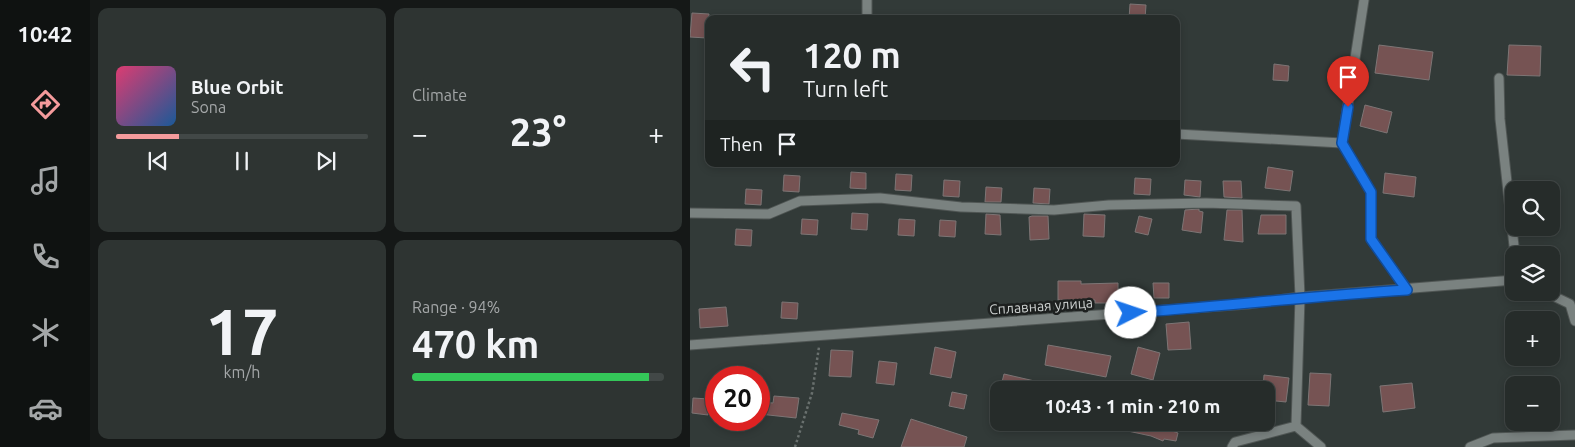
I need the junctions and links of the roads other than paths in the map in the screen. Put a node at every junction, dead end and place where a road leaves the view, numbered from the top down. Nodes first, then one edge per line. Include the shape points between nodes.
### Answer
1 (867, 0) edge
2 (1364, 0) edge
3 (866, 15) edge
4 (1499, 78) dead end
5 (1180, 134) edge
6 (1342, 143) junction
7 (690, 214) edge
8 (1514, 246) edge
9 (1505, 281) edge
10 (1407, 290) junction
11 (1300, 297) junction
12 (1560, 299) edge
13 (1575, 322) edge
14 (690, 345) edge
15 (1296, 426) junction
16 (1575, 435) edge
17 (1232, 447) edge
18 (1321, 447) edge
19 (1470, 447) edge

1 - 3 lane
2 - 6 lane
4 - 8 lane via 1500,119
5 - 6 lane
6 - 10 lane via 1371,192 1371,239
7 - 11 lane via 769,214 800,201 880,198 962,207 1054,210 1206,203 1296,206
9 - 10 lane, Сплавная улица
10 - 11 lane, Сплавная улица
11 - 14 lane, Сплавная улица via 1248,304
11 - 15 lane
12 - 13 lane via 1570,304
15 - 17 lane via 1235,442
15 - 18 lane
16 - 19 lane via 1494,438

